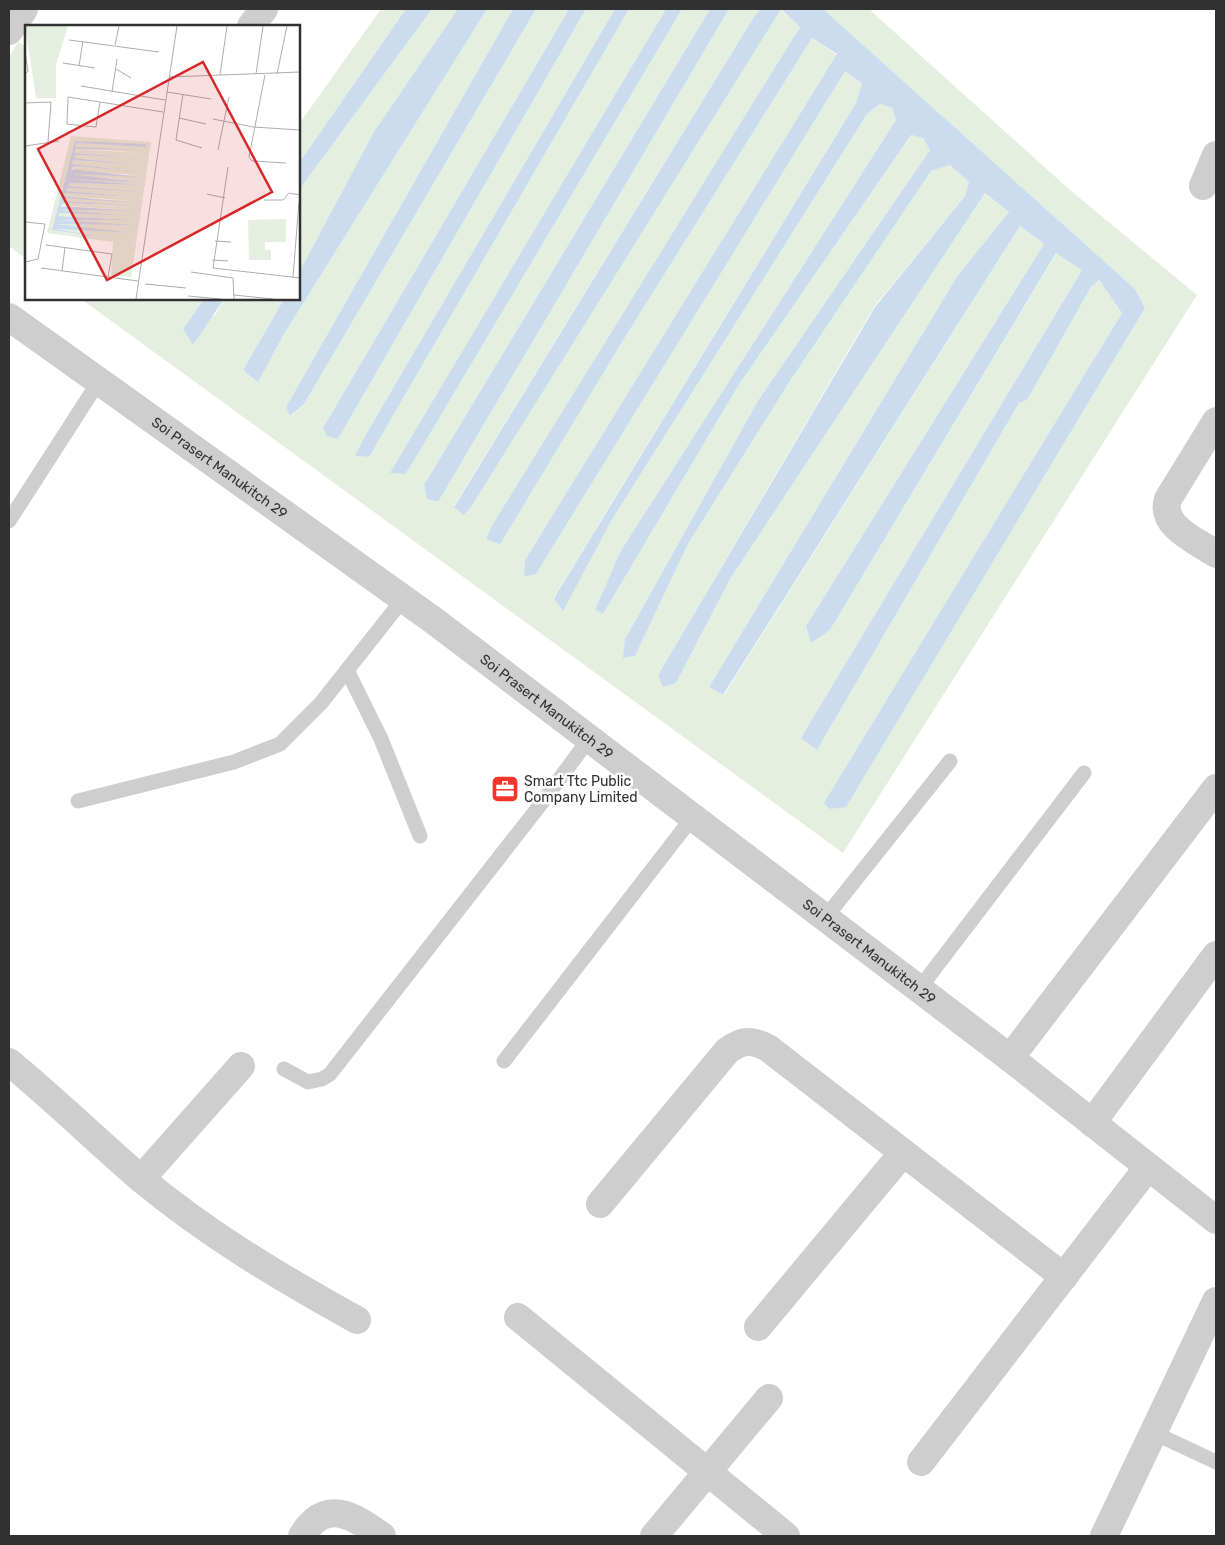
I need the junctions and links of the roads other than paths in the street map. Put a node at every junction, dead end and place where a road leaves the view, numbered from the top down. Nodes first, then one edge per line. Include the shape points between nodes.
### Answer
1 (264, 9) edge
2 (252, 25) edge
3 (1216, 155) edge
4 (1203, 186) dead end
5 (9, 317) edge
6 (99, 381) junction
7 (1216, 422) edge
8 (9, 521) edge
9 (1216, 554) edge
10 (404, 598) junction
11 (347, 670) junction
12 (589, 739) junction
13 (950, 761) dead end
14 (1084, 773) dead end
15 (1216, 788) edge
16 (78, 801) dead end
17 (692, 818) junction
18 (420, 836) dead end
19 (825, 918) junction
20 (1216, 955) edge
21 (919, 989) junction
22 (1010, 1058) junction
23 (504, 1061) dead end
24 (9, 1062) edge
25 (241, 1066) dead end
26 (284, 1069) dead end
27 (1092, 1123) junction
28 (902, 1154) junction
29 (1148, 1167) junction
30 (141, 1179) junction
31 (600, 1204) dead end
32 (1215, 1216) edge
33 (1064, 1277) junction
34 (1216, 1301) edge
35 (518, 1317) dead end
36 (357, 1320) dead end
37 (758, 1327) dead end
38 (768, 1398) dead end
39 (1152, 1432) junction
40 (921, 1462) dead end
41 (1216, 1462) edge
42 (706, 1471) junction
43 (302, 1536) edge
44 (382, 1536) edge
45 (654, 1536) edge
46 (786, 1536) edge
47 (1104, 1536) edge

1 - 2 street
3 - 4 street
5 - 6 street, Soi Prasert Manukitch 29
6 - 8 lane
6 - 10 street, Soi Prasert Manukitch 29
7 - 9 street via 1165,508 1172,524
10 - 11 lane
10 - 12 street, Soi Prasert Manukitch 29
11 - 16 lane via 321,703 280,744 234,762
11 - 18 lane via 381,739
12 - 17 street, Soi Prasert Manukitch 29
12 - 26 lane via 330,1074 308,1082
13 - 19 lane
14 - 21 lane
15 - 22 street
17 - 19 street, Soi Prasert Manukitch 29
17 - 23 lane
19 - 21 street, Soi Prasert Manukitch 29
20 - 27 street
21 - 22 street, Soi Prasert Manukitch 29
22 - 27 street, Soi Prasert Manukitch 29
24 - 30 street
25 - 30 street
27 - 29 street, Soi Prasert Manukitch 29
28 - 31 street via 768,1048 756,1042 743,1041 727,1051
28 - 33 street
28 - 37 street
29 - 32 street, Soi Prasert Manukitch 29
29 - 33 street
30 - 36 street via 235,1250
33 - 40 street
34 - 39 street
35 - 42 street
38 - 42 street
39 - 41 lane
39 - 47 street
42 - 45 street
42 - 46 street
43 - 44 street via 308,1526 319,1518 334,1513 356,1518

